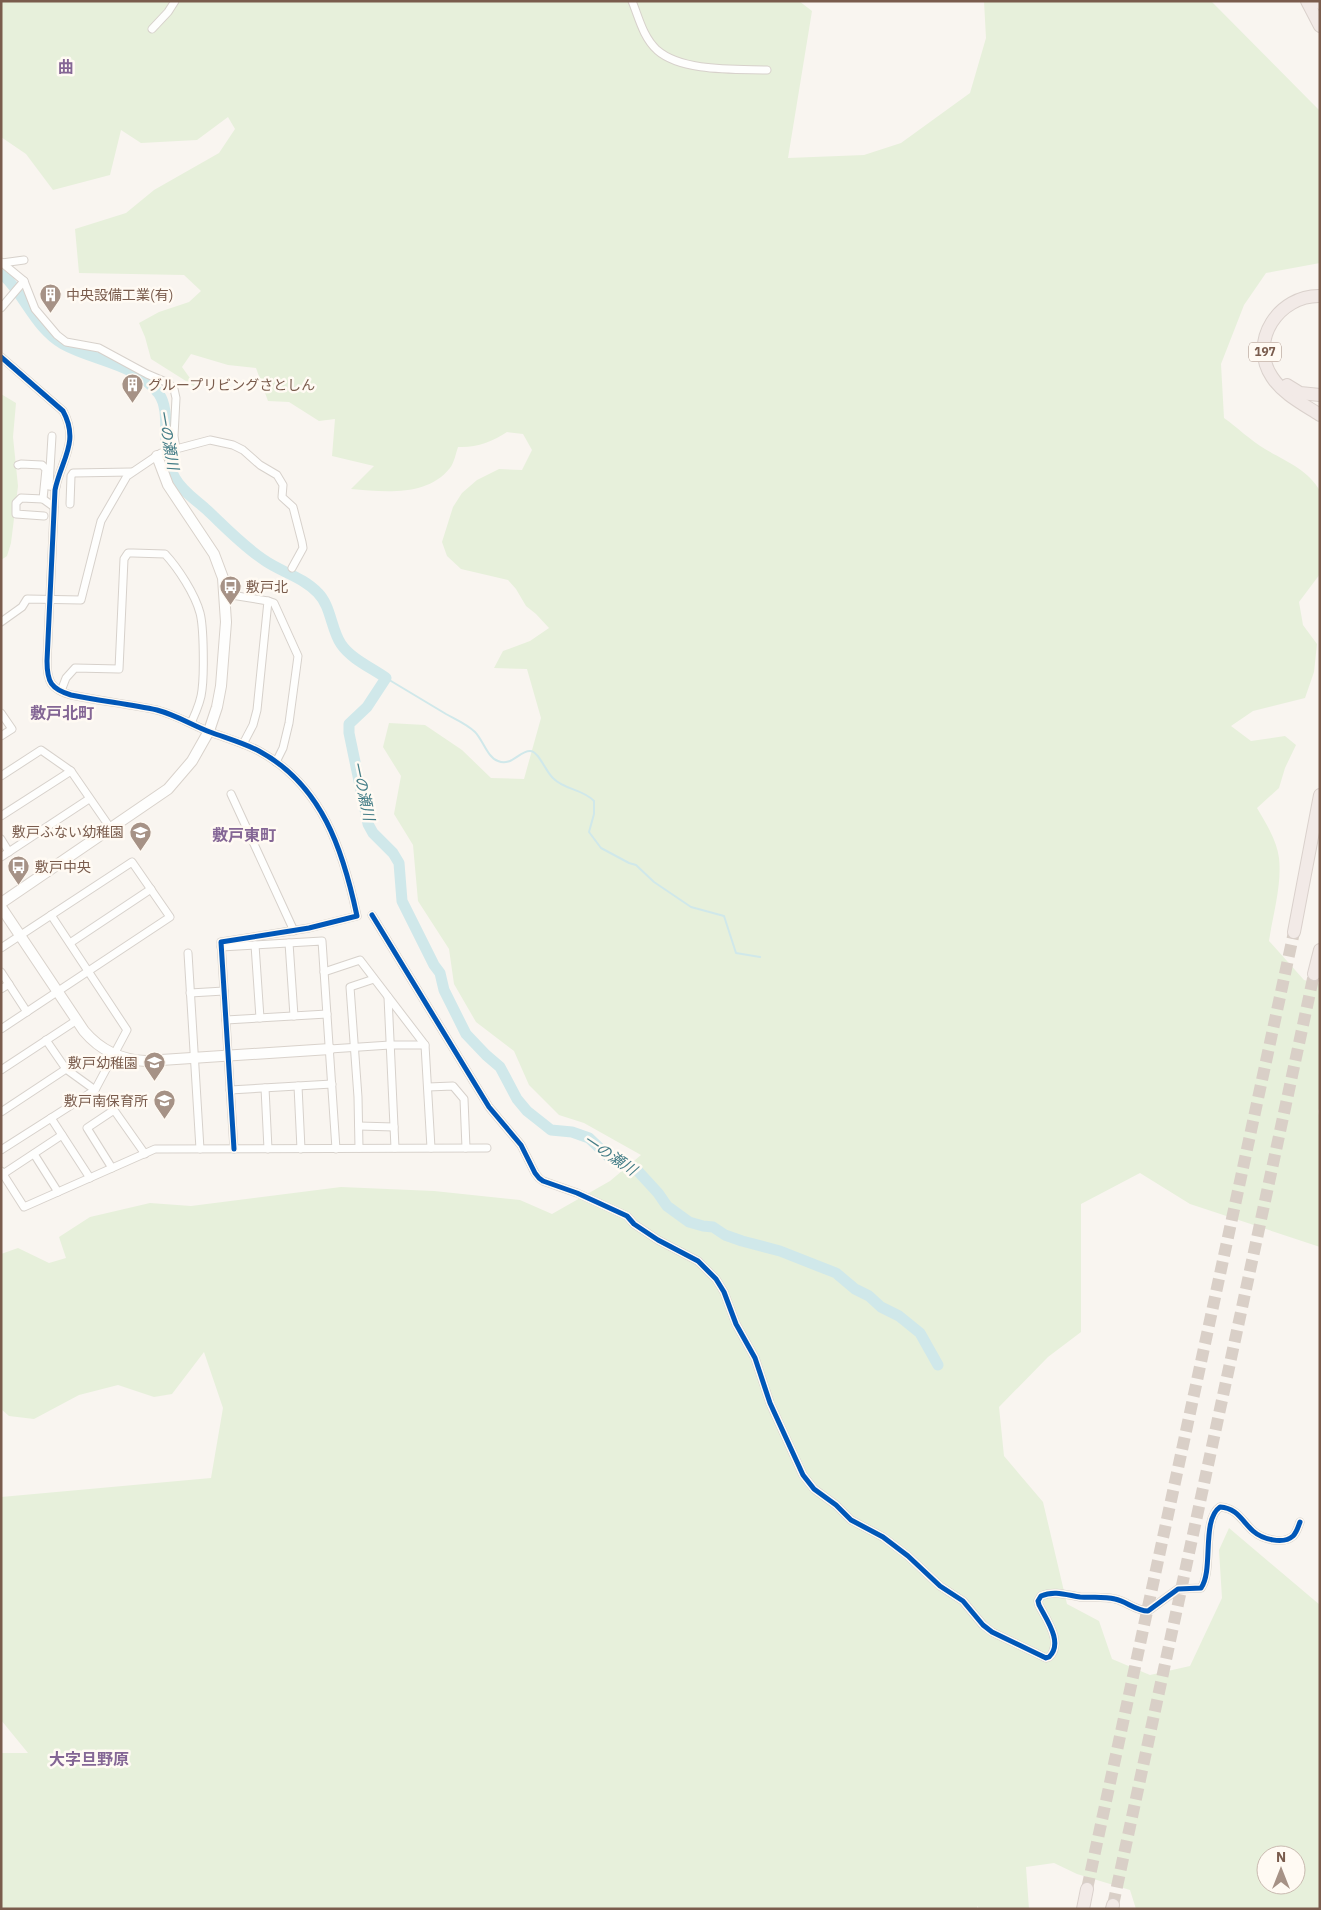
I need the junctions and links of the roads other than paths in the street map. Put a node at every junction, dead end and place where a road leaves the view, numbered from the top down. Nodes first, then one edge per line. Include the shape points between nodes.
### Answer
1 (175, 1) edge
2 (632, 1) edge
3 (1307, 1) edge
4 (1320, 26) edge
5 (152, 29) dead end
6 (767, 70) dead end
7 (24, 260) dead end
8 (2, 263) edge
9 (22, 283) junction
10 (1320, 296) edge
11 (1320, 302) edge
12 (1, 308) edge
13 (1, 357) edge
14 (1320, 395) edge
15 (1320, 415) edge
16 (52, 436) dead end
17 (175, 449) junction
18 (159, 454) junction
19 (18, 465) dead end
20 (131, 472) junction
21 (56, 487) junction
22 (43, 499) junction
23 (70, 504) dead end
24 (54, 507) junction
25 (44, 516) dead end
26 (292, 568) dead end
27 (225, 594) junction
28 (49, 599) junction
29 (268, 601) junction
30 (1, 622) edge
31 (60, 691) junction
32 (1, 713) edge
33 (191, 723) junction
34 (209, 731) junction
35 (1, 736) edge
36 (244, 744) junction
37 (276, 762) junction
38 (71, 771) junction
39 (1, 776) edge
40 (231, 794) dead end
41 (1320, 795) edge
42 (90, 798) junction
43 (1, 816) edge
44 (109, 826) dead end
45 (1, 840) edge
46 (9, 852) junction
47 (1, 857) edge
48 (150, 888) junction
49 (1, 903) edge
50 (1, 907) edge
51 (51, 915) junction
52 (372, 915) dead end
53 (294, 931) junction
54 (1294, 932) tunnel mouth
55 (20, 936) junction
56 (70, 943) junction
57 (289, 943) junction
58 (255, 945) junction
59 (1, 948) edge
60 (221, 948) junction
61 (1320, 950) edge
62 (188, 953) dead end
63 (88, 971) junction
64 (1, 972) edge
65 (324, 972) junction
66 (1314, 974) tunnel mouth
67 (374, 979) junction
68 (9, 984) junction
69 (1, 989) edge
70 (224, 991) junction
71 (58, 992) junction
72 (190, 993) junction
73 (388, 997) junction
74 (27, 1012) junction
75 (327, 1014) junction
76 (294, 1016) junction
77 (260, 1018) junction
78 (77, 1020) junction
79 (226, 1020) junction
80 (1, 1029) edge
81 (46, 1040) junction
82 (390, 1045) junction
83 (425, 1045) junction
84 (354, 1048) junction
85 (330, 1049) junction
86 (114, 1054) junction
87 (228, 1056) junction
88 (194, 1058) junction
89 (66, 1069) junction
90 (1, 1070) edge
91 (332, 1084) junction
92 (298, 1086) junction
93 (428, 1086) junction
94 (264, 1088) junction
95 (95, 1090) junction
96 (230, 1090) junction
97 (1, 1112) edge
98 (51, 1118) junction
99 (359, 1126) junction
100 (394, 1127) junction
101 (62, 1135) junction
102 (336, 1148) junction
103 (359, 1148) junction
104 (395, 1148) junction
105 (431, 1148) junction
106 (466, 1148) junction
107 (487, 1148) dead end
108 (200, 1149) junction
109 (234, 1149) junction
110 (268, 1149) junction
111 (302, 1149) junction
112 (1, 1150) edge
113 (34, 1154) junction
114 (145, 1154) junction
115 (112, 1168) junction
116 (3, 1177) edge
117 (90, 1178) junction
118 (58, 1192) junction
119 (1300, 1522) dead end
120 (1087, 1889) tunnel mouth
121 (1083, 1909) edge

1 - 5 street
2 - 6 street via 645,34 657,50 673,59 708,68
3 - 4 highway
7 - 8 street
8 - 9 street
9 - 12 street
9 - 17 street via 36,309 66,342 99,348 174,389
10 - 15 highway, 197 via 1301,299 1283,308 1269,327 1264,346 1272,377 1280,387
11 - 14 highway, 197 via 1293,308 1280,320 1270,349 1276,372 1287,385 1300,393
13 - 21 street via 63,411 69,422 71,442
16 - 21 street via 49,486
17 - 18 street
17 - 26 street via 210,440 233,445 277,474 283,485 282,497 292,507 303,548
18 - 20 street
18 - 27 street via 168,485 217,561
19 - 22 street via 42,465 46,468
20 - 23 street via 73,473
20 - 28 street via 101,521 81,600
21 - 24 street
22 - 24 street
22 - 25 street via 22,498 16,503 16,514
24 - 28 street
27 - 29 street
27 - 34 street via 221,686
28 - 30 street via 27,599
28 - 31 street via 47,672 54,687
29 - 36 street via 256,710
29 - 37 street via 274,603 298,656 289,723
31 - 33 street via 160,711
31 - 33 street via 74,668 119,669 124,559 133,553 165,554 194,596 200,614 202,689
32 - 35 street via 12,729
33 - 34 street
34 - 36 street
34 - 49 street via 192,761 155,800
36 - 37 street
37 - 53 street via 319,806 334,836 357,916
38 - 39 street via 40,750
38 - 42 street
38 - 43 street
40 - 53 street
41 - 54 highway
42 - 44 street
42 - 46 street
45 - 46 street
46 - 47 street
48 - 51 street via 132,862
48 - 56 street
48 - 63 street via 170,917
50 - 55 street
51 - 55 street
51 - 56 street
52 - 119 street via 490,1107 521,1145 535,1173 543,1181 626,1216 710,1272 724,1292 736,1324 755,1358 770,1404 803,1475 814,1489 851,1520 883,1537 940,1586 963,1601 992,1632 1049,1657 1055,1639 1039,1605 1041,1596 1060,1592 1080,1597 1115,1598 1148,1611 1175,1590 1203,1586 1213,1515 1220,1507 1228,1507 1253,1531 1269,1539 1292,1537
53 - 60 street via 227,940 221,942
55 - 59 street
55 - 71 street
56 - 63 street
57 - 58 street
57 - 65 street via 322,941
57 - 76 street
58 - 60 street
58 - 77 street
60 - 70 street
61 - 66 highway
62 - 72 street
63 - 71 street
63 - 86 street via 127,1030
64 - 68 street
65 - 67 street via 360,960
65 - 75 street
67 - 73 street
67 - 84 street via 350,987
68 - 69 street
68 - 74 street
70 - 72 street
70 - 79 street
71 - 74 street
71 - 78 street
72 - 88 street
73 - 82 street
73 - 83 street
74 - 80 street
75 - 76 street
75 - 85 street
76 - 77 street
77 - 79 street
78 - 81 street
78 - 86 street via 91,1039
79 - 87 street
81 - 89 street
81 - 90 street
82 - 83 street
82 - 84 street
82 - 100 street
83 - 93 street
84 - 85 street
84 - 99 street
85 - 87 street
85 - 91 street
86 - 88 street via 136,1060
86 - 95 street
87 - 88 street
87 - 96 street
88 - 108 street
89 - 95 street
89 - 97 street
91 - 92 street
91 - 102 street
92 - 94 street
92 - 111 street
93 - 105 street
93 - 106 street via 453,1086 464,1099
94 - 96 street
94 - 110 street
95 - 98 street
96 - 109 street
98 - 101 street
98 - 112 street
99 - 100 street
99 - 103 street
100 - 104 street
101 - 113 street
101 - 117 street
102 - 103 street
102 - 111 street
103 - 104 street
104 - 105 street
105 - 106 street
106 - 107 street
108 - 109 street
108 - 114 street via 155,1150
109 - 110 street
110 - 111 street
113 - 116 street
113 - 118 street
114 - 115 street
114 - 115 street via 114,1110 86,1128
115 - 117 street
116 - 118 street via 24,1207
117 - 118 street
120 - 121 highway

